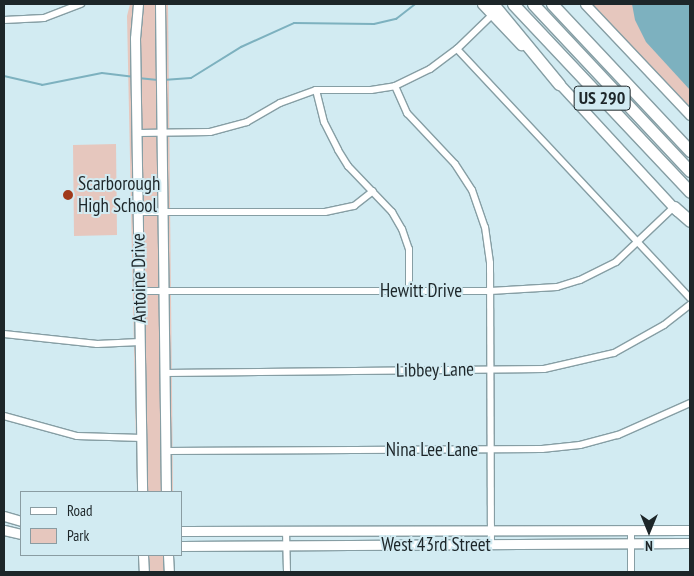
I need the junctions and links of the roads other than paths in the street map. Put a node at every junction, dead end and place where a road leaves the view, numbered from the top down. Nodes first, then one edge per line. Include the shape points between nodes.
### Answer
1 (81, 4) edge
2 (138, 4) edge
3 (160, 4) edge
4 (482, 4) edge
5 (513, 4) edge
6 (533, 4) edge
7 (552, 4) edge
8 (586, 4) edge
9 (493, 9) edge
10 (4, 20) edge
11 (457, 49) junction
12 (559, 84) joint
13 (396, 86) junction
14 (316, 90) junction
15 (690, 115) edge
16 (162, 132) junction
17 (138, 133) junction
18 (690, 151) edge
19 (690, 171) edge
20 (373, 191) junction
21 (690, 192) edge
22 (674, 207) junction
23 (138, 212) junction
24 (163, 212) junction
25 (690, 220) edge
26 (690, 225) edge
27 (638, 242) junction
28 (409, 291) junction
29 (490, 291) junction
30 (140, 292) junction
31 (164, 292) junction
32 (690, 298) edge
33 (690, 305) edge
34 (4, 334) edge
35 (140, 342) junction
36 (489, 369) junction
37 (164, 373) junction
38 (690, 403) edge
39 (4, 416) edge
40 (142, 438) junction
41 (490, 449) junction
42 (166, 451) junction
43 (142, 491) edge
44 (166, 491) edge
45 (4, 516) edge
46 (20, 521) edge
47 (4, 530) edge
48 (491, 530) junction
49 (690, 530) edge
50 (182, 531) edge
51 (286, 531) junction
52 (389, 531) junction
53 (631, 531) junction
54 (20, 533) edge
55 (690, 543) edge
56 (491, 544) junction
57 (389, 545) junction
58 (631, 545) junction
59 (182, 546) edge
60 (286, 546) junction
61 (143, 556) edge
62 (168, 556) edge
63 (144, 572) edge
64 (169, 572) edge
65 (287, 572) edge
66 (631, 572) edge

1 - 10 street via 44,18
2 - 17 main road, Antoine Drive
3 - 16 main road, Antoine Drive
4 - 9 main road
5 - 21 highway, US 290
6 - 19 highway
7 - 18 highway, US 290
8 - 15 main road
9 - 11 street
9 - 12 highway
11 - 13 street via 430,70
11 - 27 street
12 - 22 main road
13 - 14 street via 371,90
13 - 29 street via 407,113 455,164 472,190 485,228
14 - 16 street via 280,103 247,122 224,129
14 - 20 street via 324,122 338,150
16 - 17 street
16 - 24 main road, Antoine Drive
17 - 23 main road, Antoine Drive
20 - 24 street via 354,206 338,211
20 - 28 street via 402,229 409,249
22 - 25 highway
22 - 26 main road
22 - 27 street, Hewitt Drive
23 - 24 street
23 - 30 main road, Antoine Drive
24 - 31 main road, Antoine Drive
27 - 29 street, Hewitt Drive via 616,262 580,280 538,290
27 - 32 street
28 - 29 street, Hewitt Drive
28 - 31 street, Hewitt Drive
29 - 36 street
30 - 31 street, Hewitt Drive
30 - 35 main road, Antoine Drive
31 - 37 main road, Antoine Drive
33 - 36 street, Libbey Lane via 664,325 614,353 544,369
34 - 35 street via 97,344
35 - 40 main road, Antoine Drive
36 - 37 street, Libbey Lane
36 - 41 street
37 - 42 main road, Antoine Drive
38 - 41 street, Nina Lee Lane via 634,430 580,445
39 - 40 street via 77,436
40 - 43 main road, Antoine Drive
41 - 42 street, Nina Lee Lane
41 - 48 street
42 - 44 main road, Antoine Drive
45 - 46 main road
47 - 54 main road
48 - 52 main road, West 43rd Street
48 - 53 main road, West 43rd Street
48 - 56 street
49 - 53 main road, West 43rd Street
50 - 51 main road, West 43rd Street
51 - 52 main road, West 43rd Street
51 - 60 street
52 - 57 main road
53 - 58 street
55 - 58 main road, West 43rd Street
56 - 57 main road, West 43rd Street
56 - 58 main road, West 43rd Street
57 - 60 main road, West 43rd Street
58 - 66 street
59 - 60 main road, West 43rd Street
60 - 65 street
61 - 63 main road
62 - 64 main road

